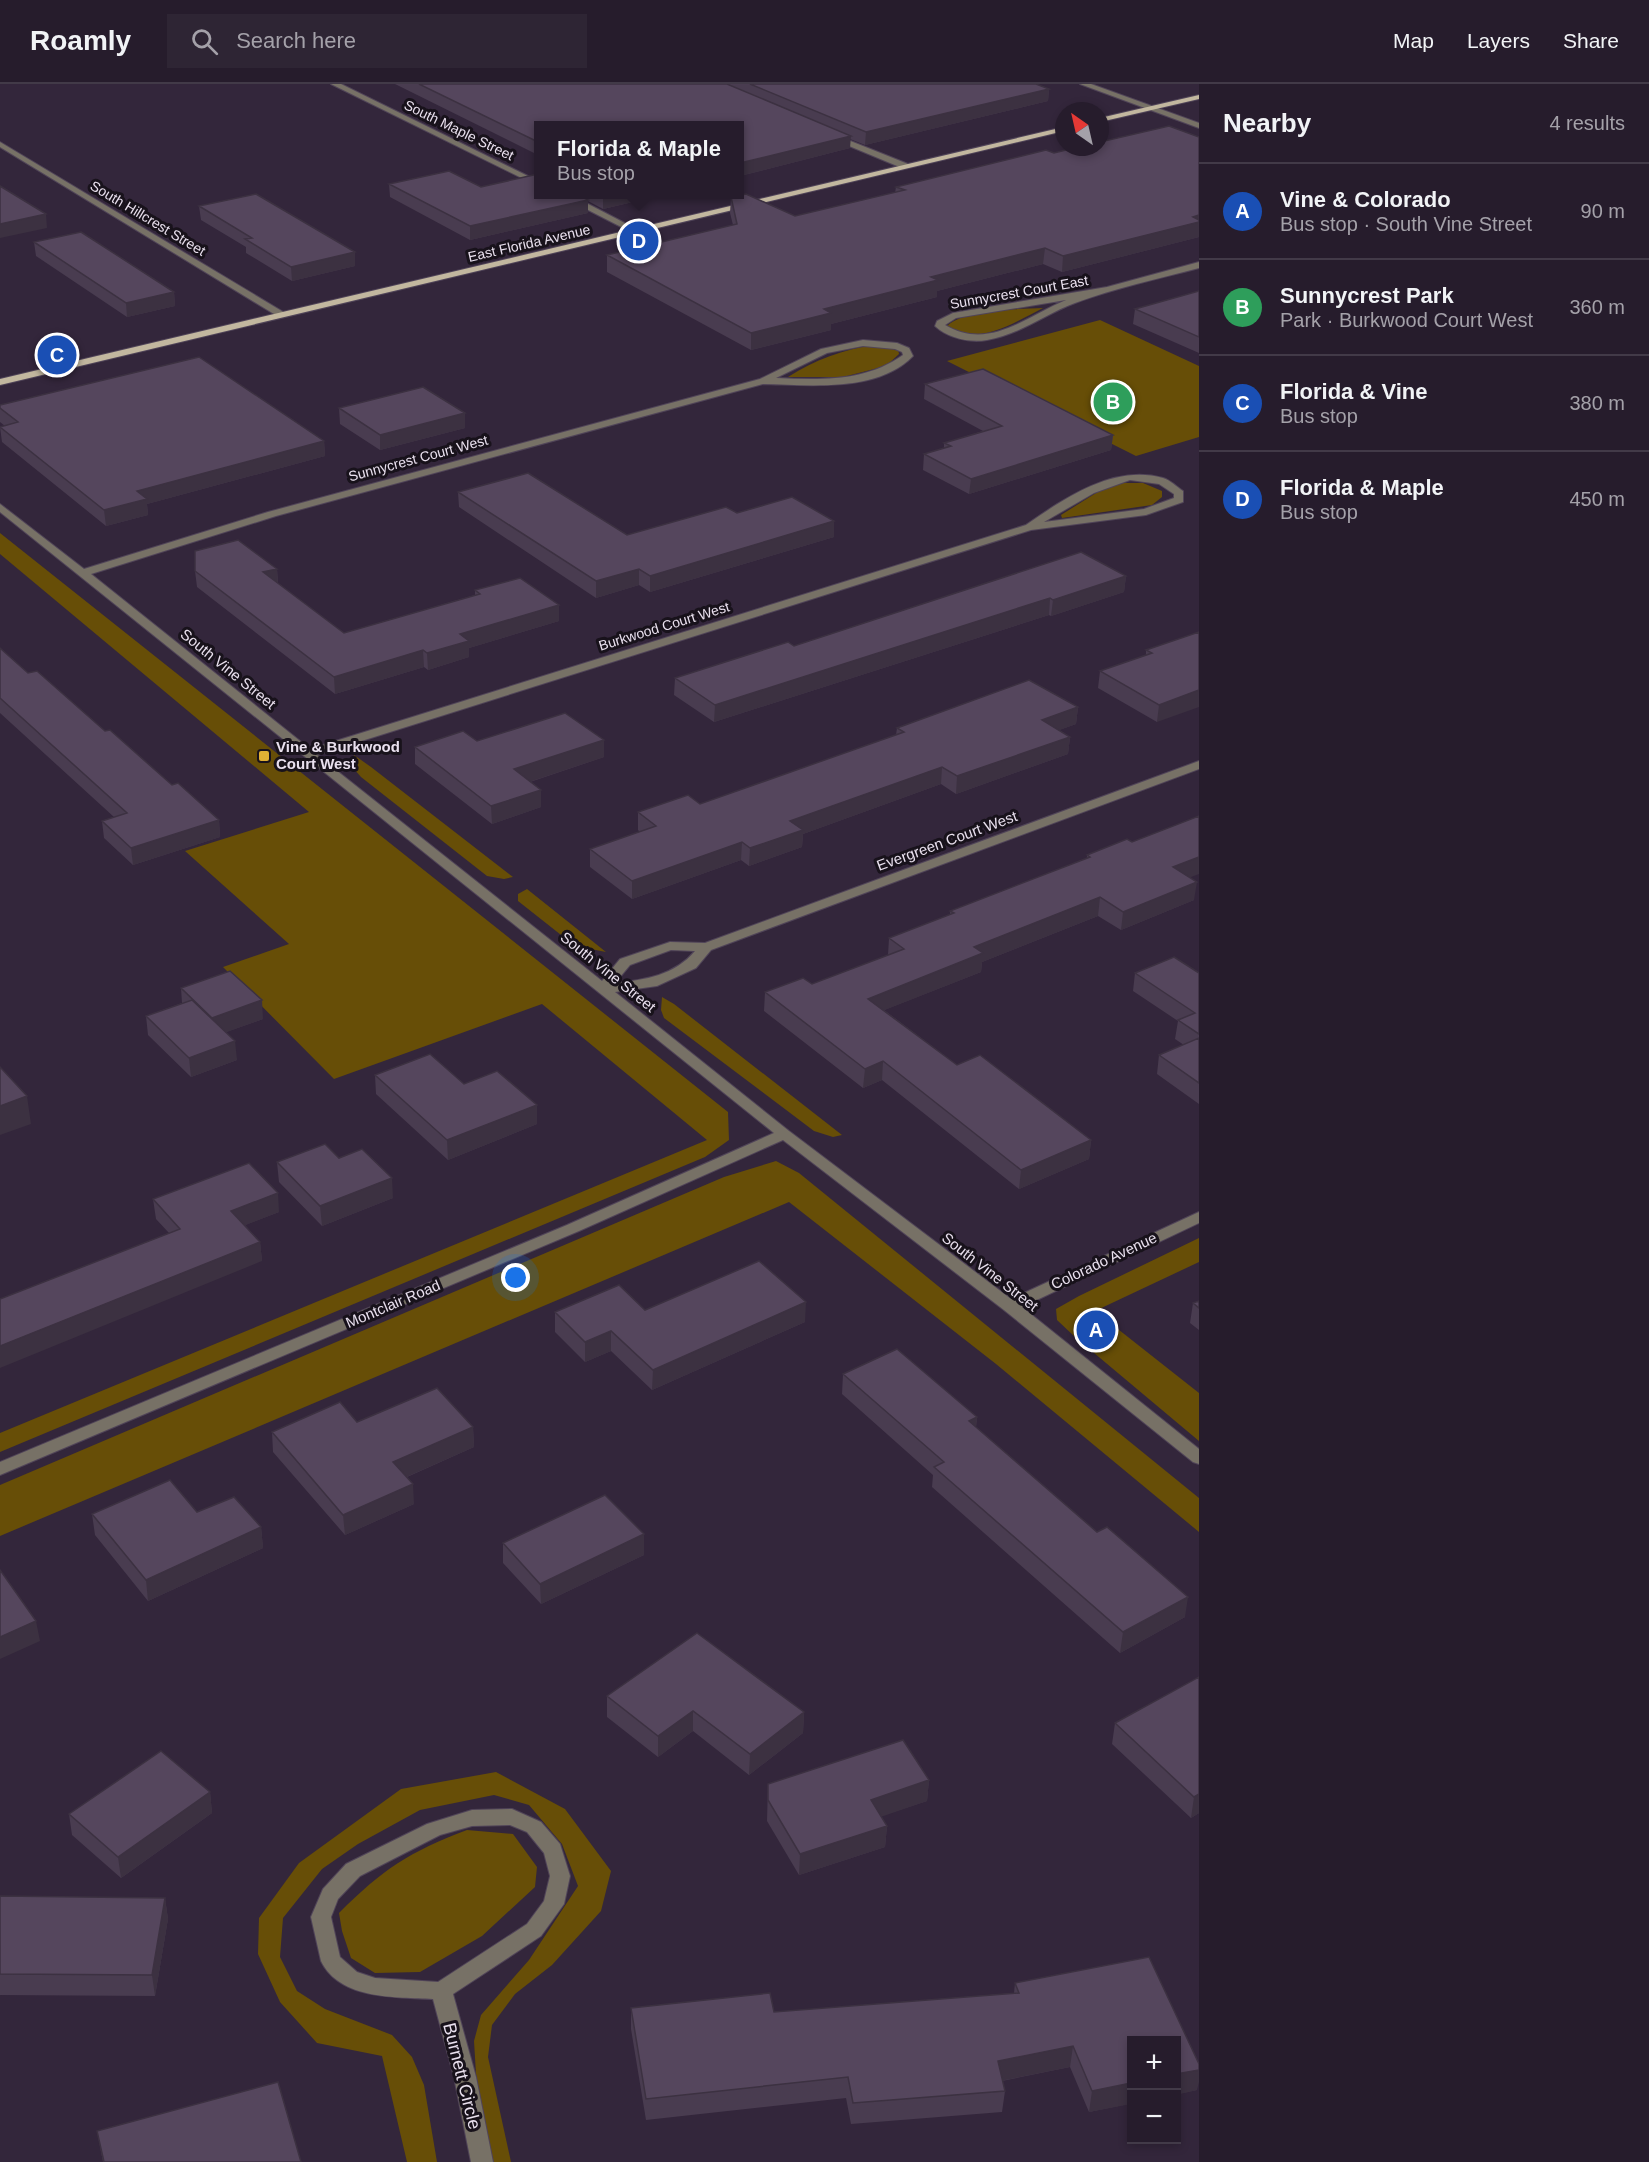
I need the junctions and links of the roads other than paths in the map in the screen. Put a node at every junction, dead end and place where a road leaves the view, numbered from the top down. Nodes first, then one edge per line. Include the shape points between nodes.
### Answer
1 (335, 84) edge
2 (1084, 84) edge
3 (1199, 97) edge
4 (1151, 108) junction
5 (1109, 118) edge
6 (1199, 126) edge
7 (1055, 131) edge
8 (829, 135) edge
9 (0, 144) edge
10 (905, 166) junction
11 (534, 181) edge
12 (569, 199) edge
13 (636, 231) junction
14 (1199, 265) edge
15 (1107, 290) junction
16 (282, 315) junction
17 (763, 381) junction
18 (0, 382) edge
19 (0, 507) edge
20 (1030, 526) junction
21 (82, 573) junction
22 (307, 754) junction
23 (1199, 765) edge
24 (706, 947) junction
25 (603, 989) junction
26 (784, 1134) junction
27 (1199, 1216) edge
28 (1010, 1306) junction
29 (1199, 1458) edge
30 (0, 1469) edge
31 (441, 1991) junction
32 (482, 2162) edge

1 - 11 street, South Maple Street
2 - 4 street
3 - 4 main road
4 - 5 main road
4 - 6 street
7 - 10 main road, East Florida Avenue
8 - 10 street
9 - 16 street, South Hillcrest Street
10 - 13 main road, East Florida Avenue
12 - 13 street
13 - 16 main road, East Florida Avenue
14 - 15 street, Sunnycrest Court East
15 - 15 street, Sunnycrest Court East via 962,314 940,326 958,336 989,337
16 - 18 main road, East Florida Avenue
17 - 17 street, Sunnycrest Court West via 845,345 897,346 906,350 908,356 882,373 860,377
17 - 21 street, Sunnycrest Court West via 272,514
19 - 21 street, South Vine Street
20 - 20 street, Burkwood Court West via 1146,512 1179,500 1179,493 1162,481 1130,477 1106,483 1063,504
20 - 22 street, Burkwood Court West
21 - 22 street, South Vine Street
22 - 25 street, South Vine Street
23 - 24 street, Evergreen Court West
24 - 25 street, Evergreen Court West via 691,965 652,983
24 - 25 street, Evergreen Court West via 670,946 626,962
25 - 26 street, South Vine Street
26 - 28 street, South Vine Street
26 - 30 street, Montclair Road via 573,1228
27 - 28 street, Colorado Avenue
28 - 29 street, South Vine Street
31 - 31 street via 375,1987 350,1978 331,1961 321,1917 330,1895 353,1870 434,1828 472,1818 512,1817 534,1827 553,1850 560,1876 554,1904 534,1930
31 - 32 street, Burnett Circle via 465,2077

